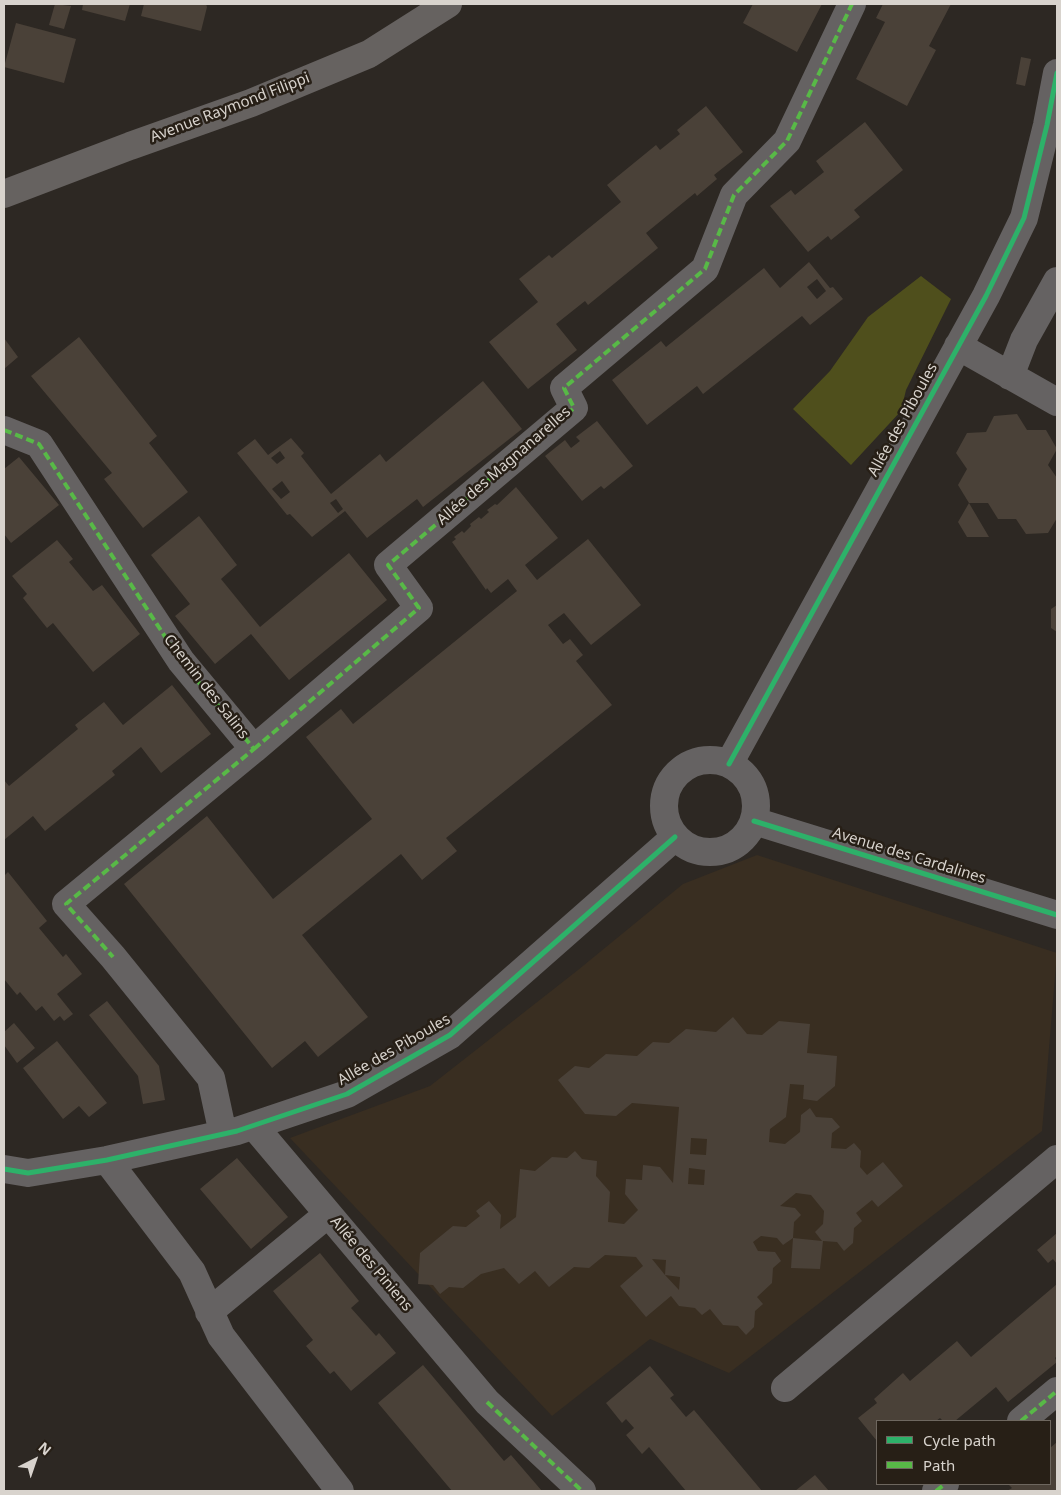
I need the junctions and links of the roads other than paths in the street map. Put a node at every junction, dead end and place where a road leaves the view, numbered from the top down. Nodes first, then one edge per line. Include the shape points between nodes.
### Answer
1 (448, 4) edge
2 (852, 4) edge
3 (1057, 73) edge
4 (4, 194) edge
5 (1057, 281) edge
6 (958, 346) junction
7 (1010, 376) junction
8 (1057, 402) edge
9 (4, 430) edge
10 (254, 749) junction
11 (729, 764) junction
12 (754, 821) junction
13 (675, 837) junction
14 (1057, 915) edge
15 (254, 1126) junction
16 (223, 1134) junction
17 (1057, 1159) edge
18 (107, 1160) junction
19 (4, 1169) edge
20 (328, 1214) junction
21 (210, 1312) junction
22 (785, 1388) dead end
23 (1057, 1391) edge
24 (1022, 1420) edge
25 (340, 1491) edge
26 (582, 1491) edge

1 - 4 main road, Avenue Raymond Filippi via 369,54 251,103
2 - 10 street, Allée des Magnanarelles via 787,140 734,195 705,269 564,388 574,408 388,566 419,608
3 - 6 street, Allée des Piboules via 1024,218
5 - 7 street via 1024,340
6 - 7 street
6 - 11 street, Allée des Piboules
7 - 8 street
9 - 10 street, Chemin des Salins via 39,444 181,661
10 - 16 street, Chemin des Salins via 66,904 211,1078
11 - 12 street via 750,781 757,808
11 - 13 street via 714,760 698,762 684,768 673,779 666,793 664,808 667,824
12 - 13 street via 739,844 726,850 699,851
12 - 14 street, Avenue des Cardalines
13 - 15 street, Allée des Piboules via 450,1035 347,1094
15 - 16 street, Allée des Piboules
15 - 20 street, Allée des Piniens
16 - 18 street, Allée des Piboules
17 - 22 street
18 - 19 street, Allée des Piboules via 28,1173
18 - 21 street via 192,1272
20 - 21 street
20 - 26 street, Allée des Piniens via 487,1402
21 - 25 street via 221,1336
23 - 24 street

